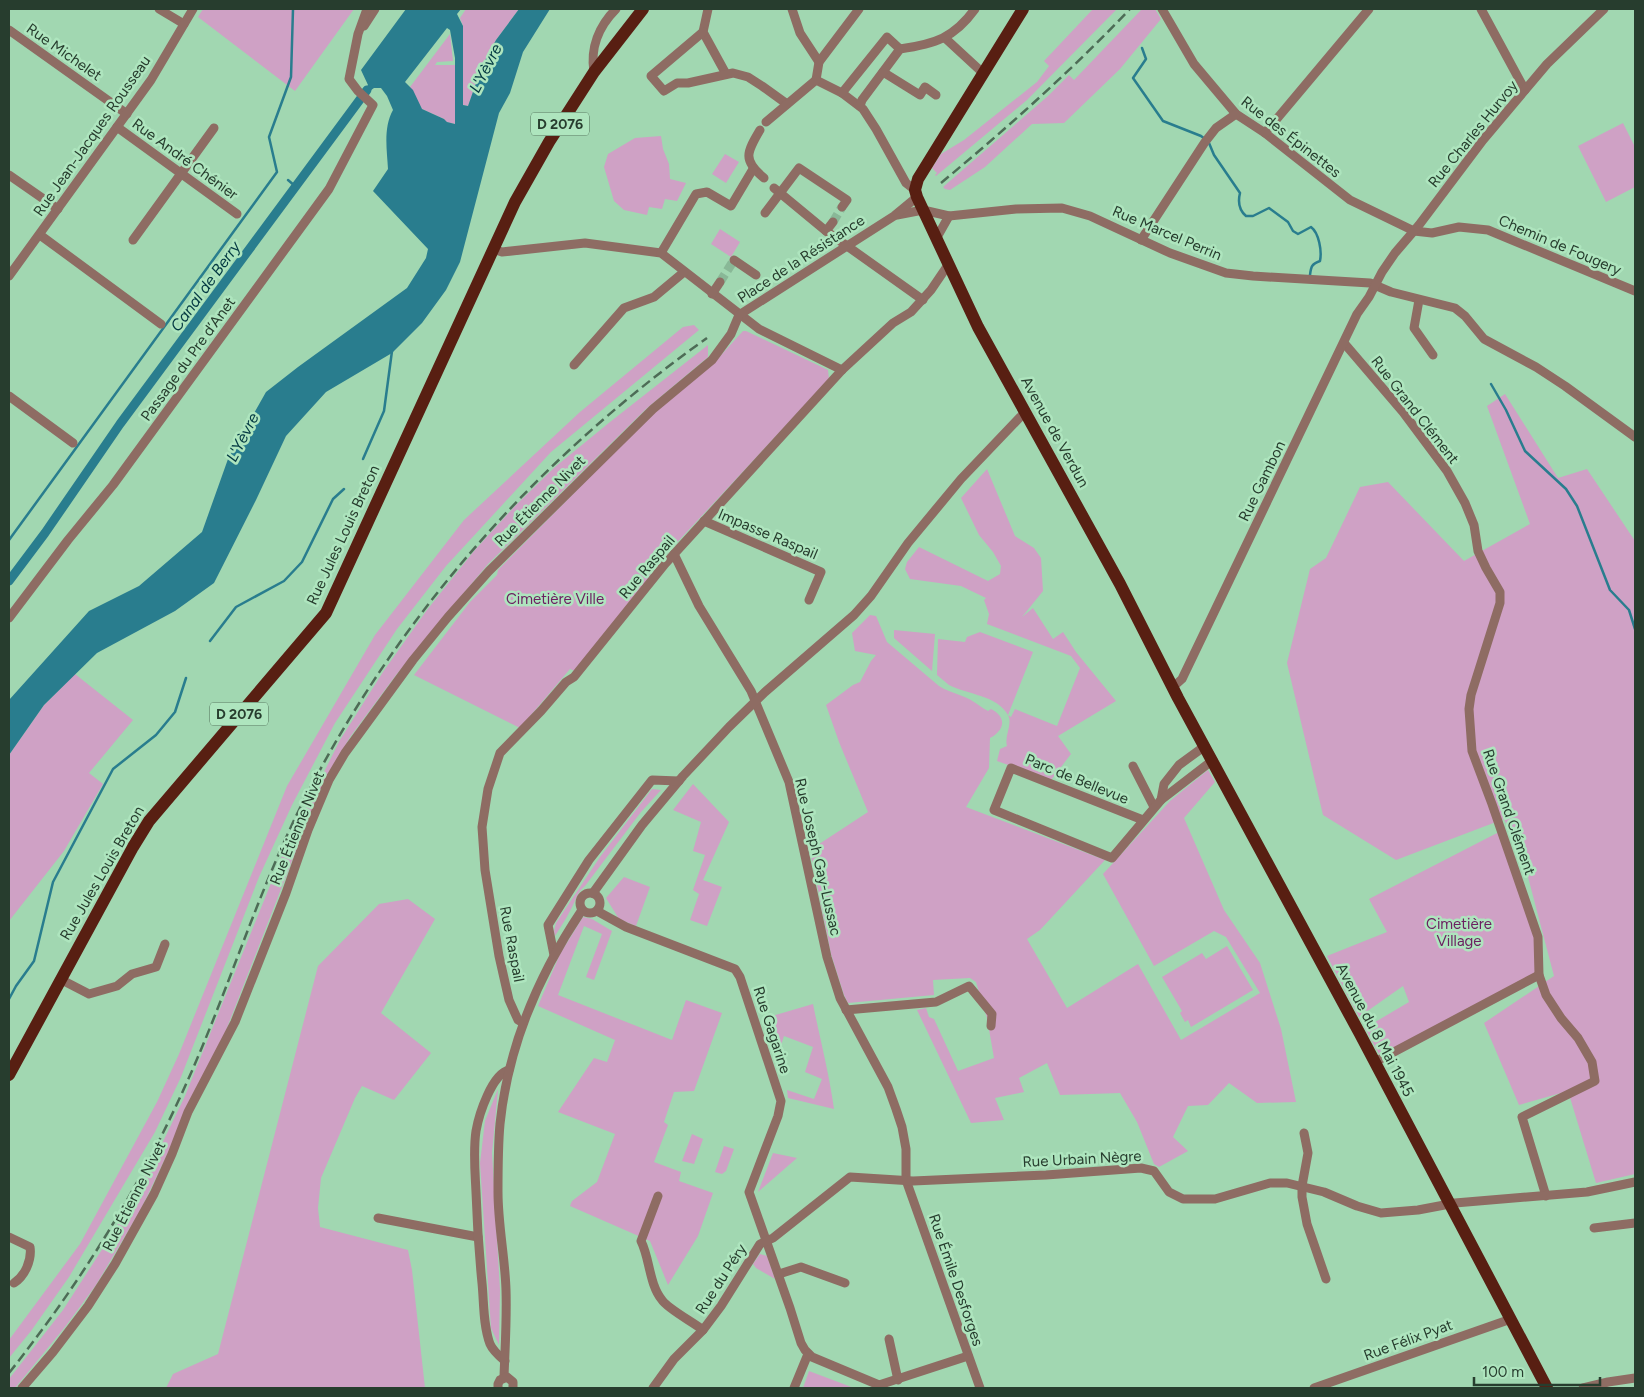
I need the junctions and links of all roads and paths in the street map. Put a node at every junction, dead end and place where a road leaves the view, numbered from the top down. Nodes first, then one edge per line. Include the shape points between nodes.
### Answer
1 (159, 9) edge
2 (193, 9) edge
3 (367, 9) edge
4 (376, 9) edge
5 (616, 9) edge
6 (643, 9) edge
7 (708, 9) edge
8 (792, 9) edge
9 (859, 9) edge
10 (975, 9) edge
11 (1023, 9) edge
12 (1162, 9) edge
13 (1369, 9) edge
14 (1481, 9) edge
15 (1604, 9) edge
16 (184, 24) junction
17 (9, 30) edge
18 (703, 32) junction
19 (358, 34) junction
20 (945, 38) junction
21 (900, 49) junction
22 (819, 62) junction
23 (594, 72) junction
24 (883, 72) junction
25 (726, 74) junction
26 (984, 74) junction
27 (816, 80) junction
28 (844, 90) junction
29 (1525, 90) junction
30 (936, 95) dead end
31 (861, 103) junction
32 (787, 104) junction
33 (127, 114) junction
34 (1236, 114) junction
35 (766, 122) dead end
36 (117, 126) junction
37 (214, 128) dead end
38 (760, 130) dead end
39 (1265, 133) junction
40 (753, 169) junction
41 (181, 172) junction
42 (9, 175) edge
43 (764, 178) dead end
44 (777, 191) junction
45 (916, 194) junction
46 (845, 203) dead end
47 (58, 209) junction
48 (923, 210) junction
49 (765, 213) dead end
50 (237, 214) dead end
51 (894, 216) junction
52 (949, 216) junction
53 (833, 222) tunnel mouth
54 (826, 231) junction
55 (1414, 231) junction
56 (40, 235) junction
57 (936, 239) junction
58 (133, 240) dead end
59 (1141, 240) junction
60 (848, 246) junction
61 (493, 249) junction
62 (661, 253) junction
63 (734, 260) dead end
64 (948, 266) junction
65 (684, 272) junction
66 (756, 275) dead end
67 (9, 276) edge
68 (720, 282) tunnel mouth
69 (1375, 285) junction
70 (1635, 291) edge
71 (712, 294) junction
72 (923, 300) junction
73 (1419, 300) junction
74 (739, 315) junction
75 (161, 324) dead end
76 (731, 334) joint
77 (1344, 343) junction
78 (1433, 355) dead end
79 (574, 365) dead end
80 (842, 370) junction
81 (9, 396) edge
82 (1026, 412) junction
83 (1635, 437) edge
84 (73, 443) dead end
85 (704, 521) junction
86 (674, 554) junction
87 (809, 600) dead end
88 (9, 618) edge
89 (1173, 687) junction
90 (755, 701) junction
91 (1205, 746) junction
92 (1213, 760) junction
93 (1132, 766) dead end
94 (679, 781) junction
95 (1158, 804) junction
96 (1144, 820) junction
97 (594, 893) junction
98 (582, 910) junction
99 (597, 911) junction
100 (165, 944) dead end
101 (554, 954) junction
102 (1539, 975) junction
103 (60, 979) junction
104 (846, 1010) junction
105 (523, 1024) junction
106 (991, 1026) dead end
107 (1375, 1062) junction
108 (510, 1070) junction
109 (9, 1075) edge
110 (1304, 1133) dead end
111 (906, 1180) junction
112 (1635, 1182) edge
113 (1302, 1186) junction
114 (658, 1196) dead end
115 (1546, 1196) junction
116 (1449, 1204) junction
117 (378, 1218) dead end
118 (1635, 1223) edge
119 (1594, 1228) dead end
120 (9, 1236) edge
121 (478, 1237) junction
122 (767, 1242) junction
123 (778, 1274) junction
124 (1326, 1280) dead end
125 (14, 1283) dead end
126 (845, 1283) dead end
127 (1512, 1319) junction
128 (703, 1330) junction
129 (889, 1339) dead end
130 (808, 1354) junction
131 (968, 1356) junction
132 (504, 1361) junction
133 (504, 1377) junction
134 (1635, 1378) edge
135 (898, 1380) junction
136 (878, 1387) edge
137 (22, 1388) edge
138 (498, 1388) edge
139 (513, 1388) edge
140 (653, 1388) edge
141 (794, 1388) edge
142 (980, 1388) edge
143 (1314, 1388) edge
144 (1547, 1388) edge
145 (1584, 1388) edge

1 - 16 street
2 - 16 street, Rue Jean-Jacques Rousseau
3 - 19 street
4 - 19 street
5 - 23 street via 598,34 593,50
6 - 23 main road, D 2076
7 - 18 street
8 - 22 street via 800,33
9 - 22 street
10 - 20 street
11 - 26 main road
12 - 34 street, Rue des Épinettes via 1194,64
13 - 39 street
14 - 29 street
15 - 29 street, Rue Charles Hurvoy
16 - 33 street, Rue Jean-Jacques Rousseau
17 - 33 street, Rue Michelet
18 - 25 street
18 - 25 street via 652,76 664,91 676,83
19 - 88 street, Passage du Pre d’Anet via 349,79 370,101 329,189 113,485
20 - 21 street via 927,45
20 - 26 street
21 - 24 street
21 - 28 street via 887,37
22 - 27 street
23 - 61 main road, D 2076 via 542,153
24 - 30 street via 920,95 925,87
24 - 31 street
25 - 32 street via 748,78
26 - 45 main road via 918,179
27 - 28 street
27 - 32 street
28 - 31 street
29 - 55 street, Rue Charles Hurvoy
31 - 45 street via 906,183
32 - 35 street
33 - 36 street, Rue Jean-Jacques Rousseau
34 - 39 street, Rue des Épinettes
34 - 59 street via 1216,128 1206,141
36 - 41 street, Rue André Chénier
36 - 47 street, Rue Jean-Jacques Rousseau
37 - 41 street
38 - 40 street via 749,156
39 - 55 street, Rue des Épinettes via 1350,200
40 - 43 street
40 - 62 street via 731,206 707,192 696,194
41 - 50 street, Rue André Chénier
41 - 58 street
42 - 47 street
44 - 46 street via 799,168
44 - 49 street
44 - 54 street
45 - 48 main road, Avenue de Verdun
45 - 51 street, Place de la Résistance
47 - 56 street, Rue Jean-Jacques Rousseau
48 - 51 street, Place de la Résistance
48 - 52 street, Rue Marcel Perrin
48 - 57 main road, Avenue de Verdun
51 - 60 street, Place de la Résistance
52 - 57 street
52 - 59 street, Rue Marcel Perrin via 1062,208 1090,216
53 - 54 street
54 - 60 street
55 - 69 street, Rue Charles Hurvoy via 1395,253
55 - 70 street, Chemin de Fougery via 1432,233 1459,227 1488,230
56 - 67 street, Rue Jean-Jacques Rousseau
56 - 75 street
57 - 64 main road, Avenue de Verdun
59 - 69 street, Rue Marcel Perrin via 1226,273
60 - 72 street
60 - 74 street, Place de la Résistance
61 - 62 street via 502,252 584,243
61 - 103 main road, Rue Jules Louis Breton / D 2076 via 326,613 149,821
62 - 65 street
63 - 66 street
64 - 72 street, Rue Raspail
64 - 82 main road, Avenue de Verdun
65 - 71 street
65 - 79 street via 654,297 624,308
68 - 71 street
69 - 73 street, Rue Marcel Perrin
69 - 77 street, Rue Gambon
71 - 74 street
72 - 80 street, Rue Raspail
73 - 78 street via 1414,328
73 - 83 street, Rue Marcel Perrin via 1455,308 1484,339 1536,367
74 - 76 street, Place de la Résistance
74 - 80 street via 759,329
76 - 137 street, Rue Étienne Nivet via 712,360 653,409 489,571 419,653 345,753 329,780 308,830 235,1022 188,1112 154,1194 88,1306
77 - 89 street, Rue Gambon via 1182,679
77 - 102 street, Rue Grand Clément via 1403,412 1447,471 1474,525 1478,551 1500,592 1500,603 1471,695 1472,751 1538,937
80 - 85 street, Rue Raspail
81 - 84 street
82 - 89 main road, Avenue de Verdun
82 - 90 street via 961,479 854,615
85 - 86 street, Rue Raspail
85 - 87 street, Impasse Raspail via 821,572
86 - 90 street, Rue Joseph Gay-Lussac via 699,606
86 - 105 street, Rue Raspail via 574,677 500,753 488,789 482,827 485,870 509,1000
89 - 91 main road, Avenue du 8 Mai 1945
90 - 94 street
90 - 104 street, Rue Joseph Gay-Lussac via 788,782 821,936
91 - 92 main road, Avenue du 8 Mai 1945
91 - 95 street, Parc de Bellevue via 1179,765 1164,784
92 - 95 street, Parc de Bellevue
92 - 107 main road, Avenue du 8 Mai 1945
93 - 95 street, Parc de Bellevue
94 - 97 street via 642,825
94 - 101 street via 652,780 590,860 548,925
95 - 96 street, Parc de Bellevue
96 - 96 street, Parc de Bellevue via 1112,858 994,810 1011,768
97 - 98 street via 582,896
97 - 99 street via 600,900
98 - 99 street via 588,913
98 - 101 street
99 - 122 street, Rue Gagarine via 626,927 735,969 740,977 781,1101 749,1192
100 - 103 street via 156,968 132,974 117,986 89,994
101 - 105 street
102 - 107 street
102 - 115 street, Rue Grand Clément via 1546,995 1592,1062 1596,1081 1522,1117
103 - 109 main road, D 2076
104 - 106 street via 936,1002 969,986 992,1014
104 - 111 street, Rue Joseph Gay-Lussac via 888,1087 902,1126
105 - 108 street
107 - 116 main road, Avenue du 8 Mai 1945
108 - 121 street via 499,1076 482,1108 477,1129 474,1152
108 - 132 street via 500,1125 498,1194 506,1287
110 - 113 street via 1308,1153
111 - 113 street, Rue Urbain Nègre via 1141,1168 1154,1171 1169,1192 1183,1198 1215,1199 1270,1182
111 - 122 street, Rue du Péry via 850,1177
111 - 131 street, Rue Émile Desforges
112 - 115 street, Rue Urbain Nègre
113 - 116 street, Rue Urbain Nègre via 1381,1213
113 - 124 street via 1307,1224
114 - 128 street via 641,1241 652,1279 662,1301
115 - 116 street, Rue Urbain Nègre
116 - 127 main road, Avenue du 8 Mai 1945
117 - 121 street
118 - 119 street
120 - 125 street via 30,1247 32,1257 20,1279
121 - 132 street via 490,1344
122 - 123 street, Rue Gagarine
122 - 128 street, Rue du Péry via 760,1244
123 - 126 street via 801,1266
123 - 130 street, Rue Gagarine via 800,1343
127 - 143 street, Rue Félix Pyat
127 - 144 main road, Avenue du 8 Mai 1945
128 - 140 street, Rue du Péry via 674,1359
129 - 135 street
130 - 136 street
130 - 141 street
131 - 135 street
131 - 142 street, Rue Émile Desforges
132 - 133 street
133 - 138 street via 498,1382
133 - 139 street via 512,1380
134 - 145 street
135 - 136 street

